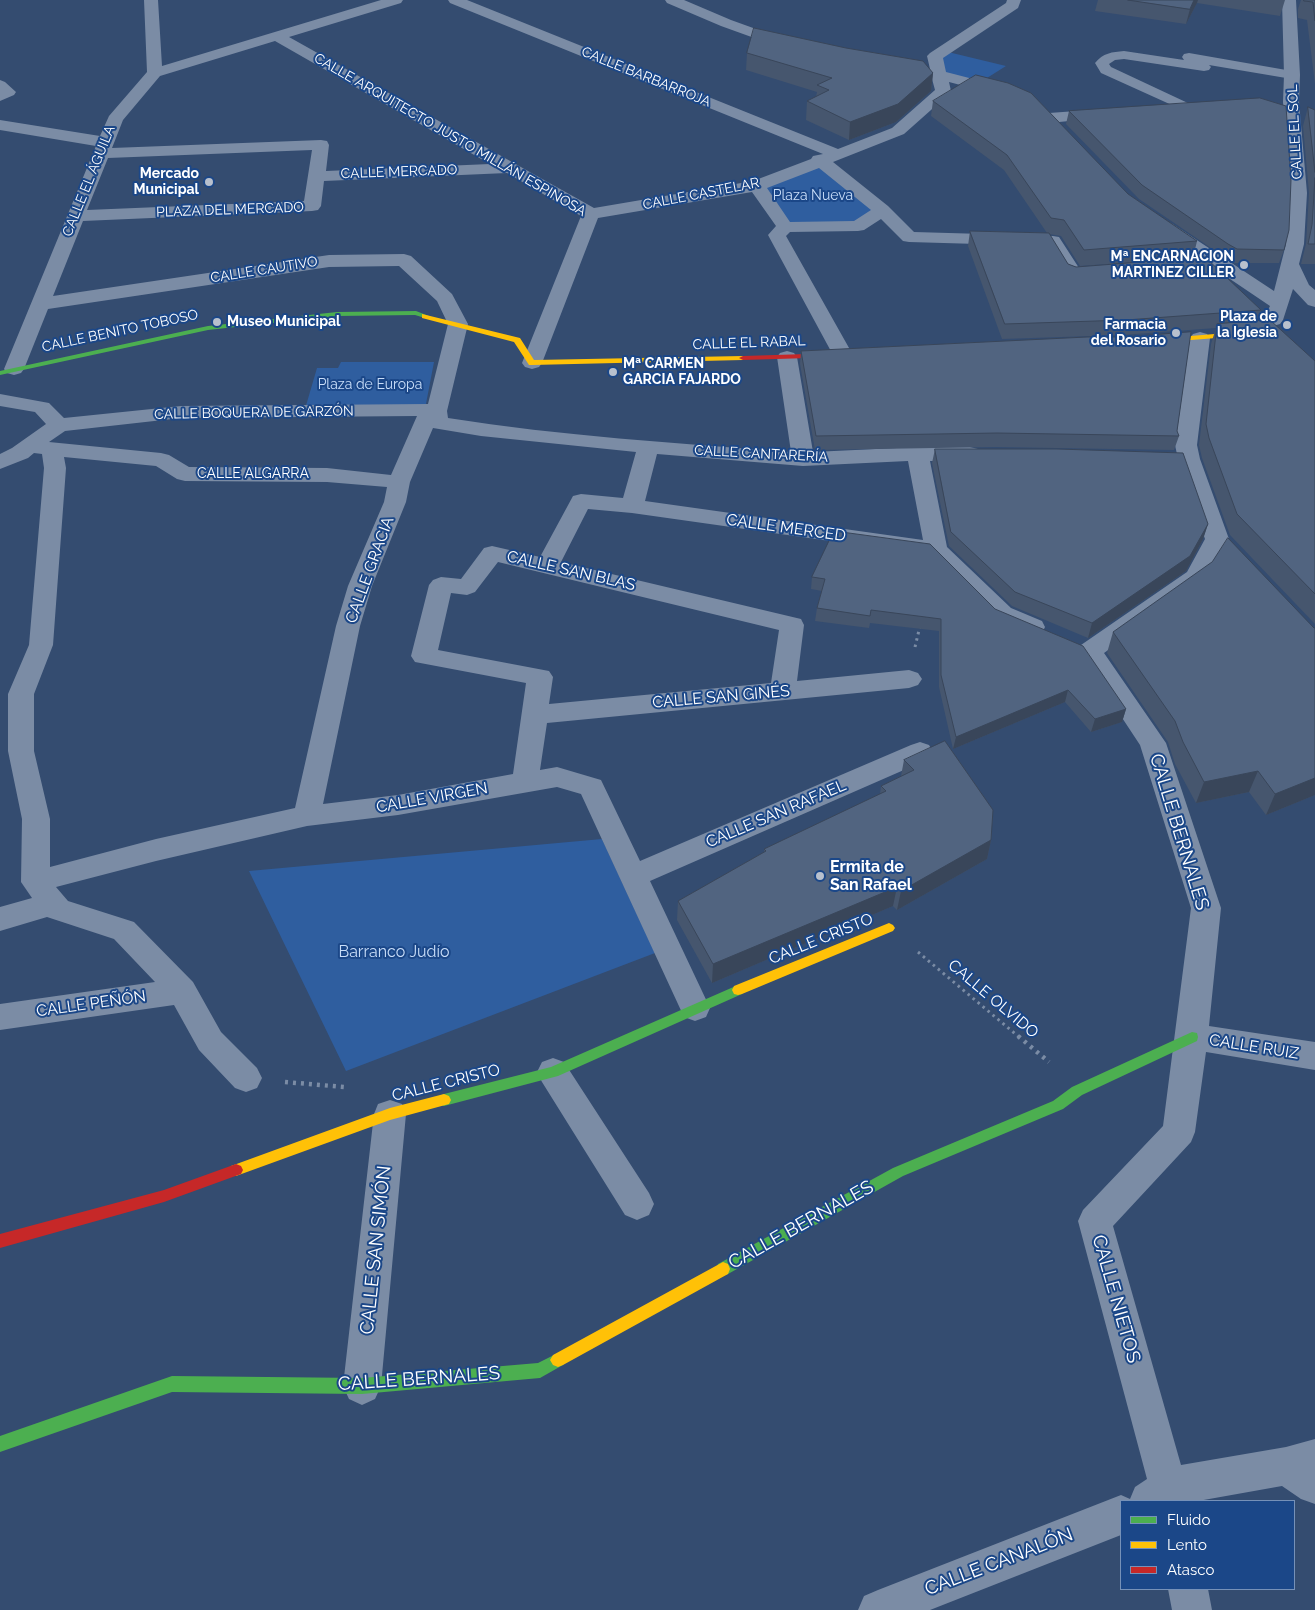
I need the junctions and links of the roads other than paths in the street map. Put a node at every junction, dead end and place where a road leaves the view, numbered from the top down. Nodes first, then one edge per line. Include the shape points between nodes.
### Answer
1 (151, 0) edge
2 (396, 0) edge
3 (455, 0) edge
4 (672, 0) edge
5 (1014, 0) edge
6 (1289, 0) edge
7 (276, 36) junction
8 (798, 48) edge
9 (1189, 57) dead end
10 (881, 67) edge
11 (1204, 67) dead end
12 (155, 73) junction
13 (940, 75) junction
14 (1292, 75) junction
15 (0, 85) edge
16 (0, 96) edge
17 (1020, 96) edge
18 (1272, 103) edge
19 (1299, 103) junction
20 (1204, 106) edge
21 (1185, 107) junction
22 (1152, 110) edge
23 (1124, 112) edge
24 (0, 125) edge
25 (1063, 132) edge
26 (102, 148) junction
27 (837, 154) junction
28 (819, 160) junction
29 (511, 168) junction
30 (317, 176) junction
31 (757, 186) junction
32 (882, 210) junction
33 (591, 214) junction
34 (75, 216) junction
35 (1155, 220) edge
36 (785, 227) junction
37 (1295, 244) junction
38 (1315, 246) edge
39 (1290, 262) junction
40 (1216, 263) junction
41 (1188, 265) edge
42 (1121, 270) edge
43 (1315, 301) edge
44 (40, 304) junction
45 (1280, 304) junction
46 (458, 324) junction
47 (1270, 335) joint
48 (1200, 338) junction
49 (1141, 342) edge
50 (848, 354) joint
51 (786, 357) junction
52 (532, 363) junction
53 (7, 371) edge
54 (0, 400) edge
55 (433, 411) junction
56 (59, 425) junction
57 (42, 448) junction
58 (648, 448) junction
59 (918, 454) junction
60 (986, 454) edge
61 (803, 459) junction
62 (0, 462) edge
63 (398, 482) junction
64 (632, 506) junction
65 (936, 550) junction
66 (548, 565) junction
67 (1072, 644) junction
68 (909, 679) dead end
69 (783, 692) junction
70 (534, 715) junction
71 (920, 752) edge
72 (525, 782) junction
73 (306, 816) junction
74 (632, 876) junction
75 (44, 893) junction
76 (0, 919) edge
77 (890, 928) road end
78 (182, 991) junction
79 (695, 1008) junction
80 (0, 1017) edge
81 (1192, 1037) junction
82 (1315, 1056) edge
83 (553, 1072) junction
84 (246, 1078) road end
85 (390, 1114) junction
86 (637, 1204) dead end
87 (0, 1241) edge
88 (362, 1386) junction
89 (0, 1444) edge
90 (1305, 1470) edge
91 (1163, 1496) edge
92 (1120, 1515) edge
93 (1188, 1590) edge
94 (878, 1610) edge
95 (1192, 1610) edge

1 - 12 street
2 - 7 street
3 - 27 street, CALLE BARBARROJA
4 - 8 street
5 - 13 street via 1013,5 935,56
6 - 14 street, CALLE EL SOL
7 - 12 street
7 - 29 street, CALLE ARQUITECTO JUSTO MILLÁN ESPINOSA
9 - 14 lane
10 - 13 street
11 - 21 lane via 1124,55 1112,56 1102,63 1106,70
12 - 26 street, CALLE EL ÁGUILA via 114,119
13 - 17 street
13 - 27 street, CALLE CASTELAR via 944,91 898,131
14 - 19 street, CALLE EL SOL
15 - 16 street via 8,92
18 - 19 street
19 - 37 street, CALLE EL SOL
20 - 21 street
21 - 22 street
23 - 25 street via 1044,113
24 - 26 street
26 - 30 street, PLAZA DEL MERCADO via 321,145
26 - 34 street, CALLE EL ÁGUILA
27 - 28 street, CALLE CASTELAR
28 - 31 street, CALLE CASTELAR
28 - 32 street
29 - 30 street, CALLE MERCADO
29 - 33 street, CALLE ARQUITECTO JUSTO MILLÁN ESPINOSA
30 - 34 street, PLAZA DEL MERCADO via 312,206
31 - 33 street, CALLE CASTELAR
31 - 36 street
32 - 36 street via 858,226
32 - 42 street via 909,238 1053,241 1073,274
33 - 52 street, CALLE ARQUITECTO JUSTO MILLÁN ESPINOSA
34 - 44 street, CALLE EL ÁGUILA
35 - 40 street
36 - 50 street via 777,235
37 - 38 street
37 - 39 street, CALLE EL SOL
39 - 43 street via 1301,287
39 - 45 street, CALLE EL SOL
40 - 41 street
40 - 45 street
44 - 46 street, CALLE CAUTIVO via 329,261 404,260 445,298
44 - 53 street, CALLE EL ÁGUILA
45 - 47 street, CALLE EL SOL
46 - 52 street via 517,340
46 - 53 street, CALLE BENITO TOBOSO via 416,313 337,314 208,328
46 - 55 street, CALLE GRACIA
47 - 48 street
48 - 49 street
48 - 67 street via 1186,445 1179,459 1223,546 1196,577
50 - 51 street, CALLE EL RABAL
51 - 52 street, CALLE EL RABAL
51 - 61 street
54 - 56 street via 42,407
55 - 56 street, CALLE BOQUERA DE GARZÓN via 181,412
55 - 58 street, CALLE CANTARERÍA via 437,423
55 - 63 street, CALLE GRACIA
56 - 57 street
57 - 62 street
57 - 63 street, CALLE ALGARRA via 161,460 185,474 327,475
57 - 75 street via 55,468 41,645 21,694 21,751 36,819
58 - 61 street, CALLE CANTARERÍA
58 - 64 street
59 - 60 street, CALLE CANTARERÍA
59 - 61 street, CALLE CANTARERÍA
59 - 65 street
63 - 73 street, CALLE GRACIA via 395,502 360,586 348,626
64 - 65 street, CALLE MERCED
64 - 66 street, CALLE MERCED via 580,501
65 - 67 street via 1002,614
66 - 69 street, CALLE SAN BLAS via 792,625
66 - 70 street, CALLE SAN BLAS via 492,552 467,587 441,585 424,656 540,677
67 - 81 street, CALLE BERNALES via 1153,743 1206,908
68 - 69 street, CALLE SAN GINÉS
69 - 70 street, CALLE SAN GINÉS
70 - 72 street, CALLE SAN BLAS
71 - 74 street, CALLE SAN RAFAEL
72 - 73 street, CALLE VIRGEN via 398,805
72 - 74 street, CALLE VIRGEN via 557,777 591,787
73 - 75 street, CALLE VIRGEN via 156,850
74 - 79 street, CALLE VIRGEN
75 - 76 street, CALLE VIRGEN
75 - 78 street via 58,910 124,930
77 - 79 street, CALLE CRISTO
78 - 80 street, CALLE PEÑÓN
78 - 84 street via 210,1041
79 - 83 street, CALLE CRISTO
81 - 82 street, CALLE RUIZ
81 - 88 street, CALLE BERNALES via 1077,1091 1058,1106 898,1172 540,1370
81 - 91 street, CALLE NIETOS via 1179,1132 1095,1221
83 - 85 street, CALLE CRISTO
83 - 86 street
85 - 87 street, CALLE CRISTO via 164,1196
85 - 88 street, CALLE SAN SIMÓN
88 - 89 street, CALLE BERNALES via 172,1384
90 - 91 street
92 - 94 street, CALLE CANALÓN
93 - 95 street

